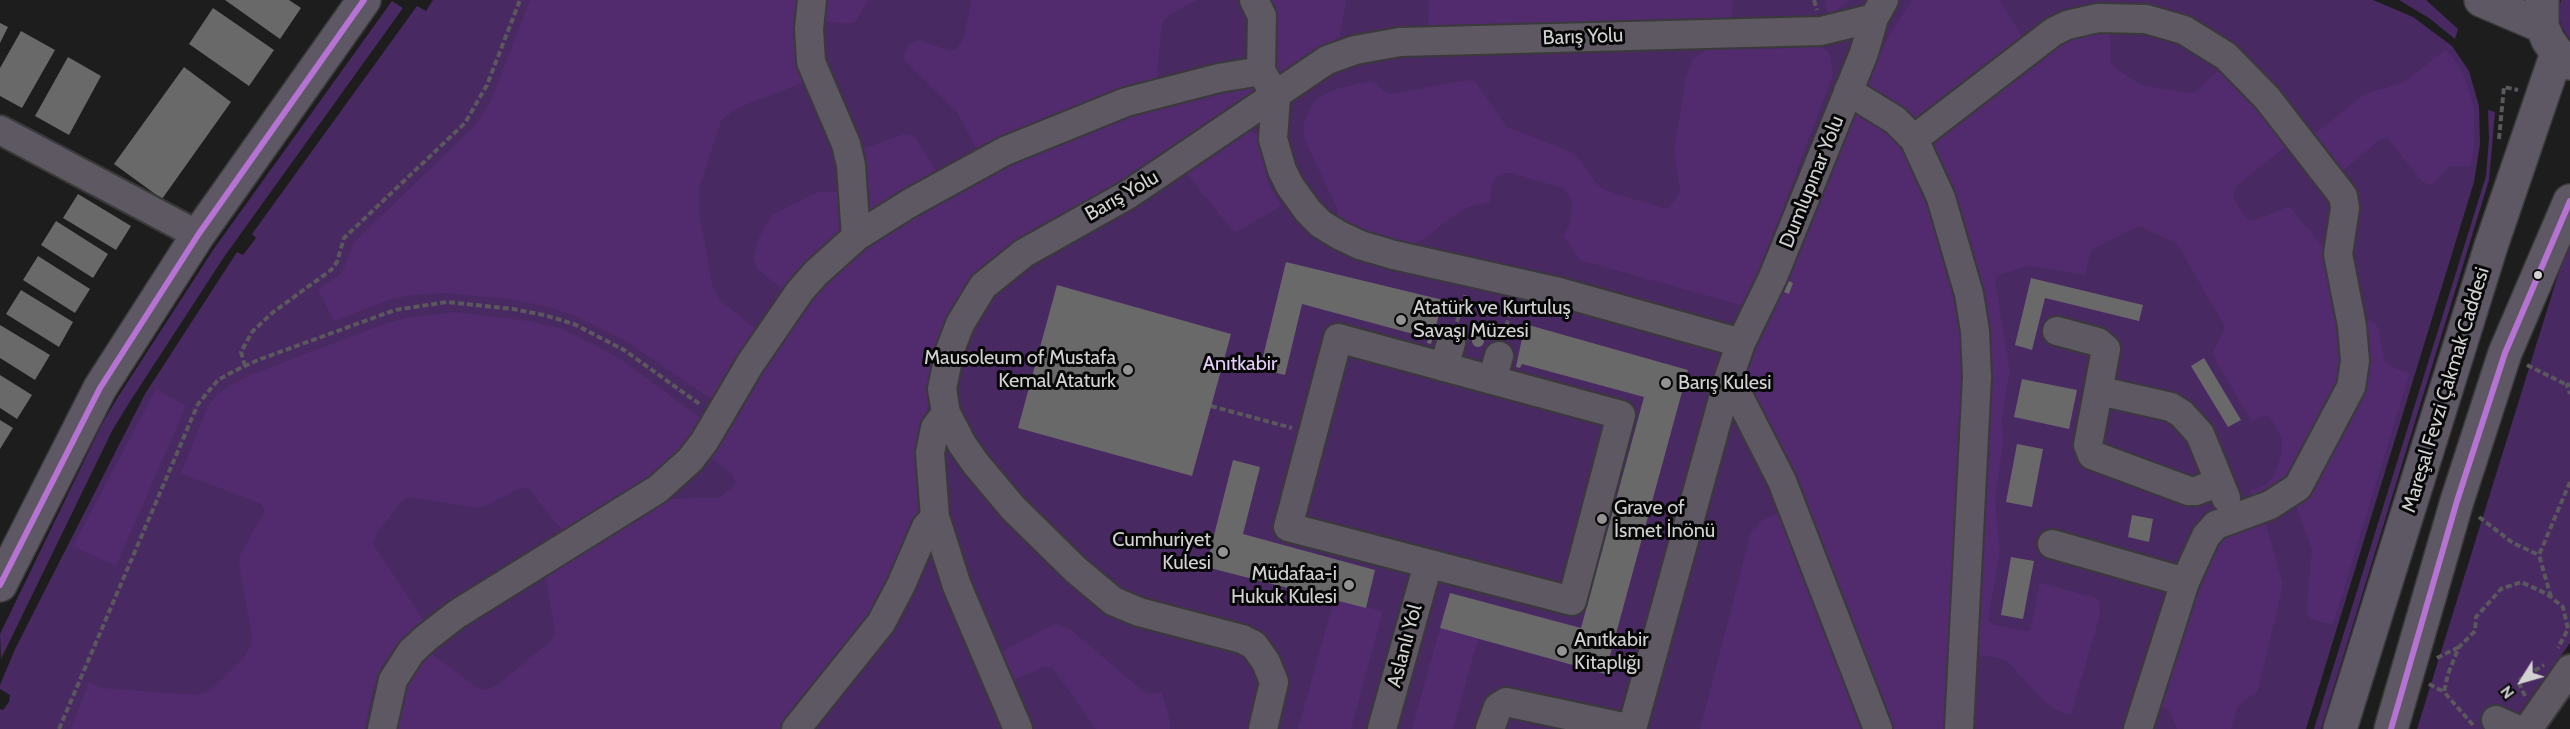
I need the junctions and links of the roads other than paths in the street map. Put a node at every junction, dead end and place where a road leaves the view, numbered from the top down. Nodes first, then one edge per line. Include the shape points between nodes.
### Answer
1 (364, 0) edge
2 (812, 0) edge
3 (1254, 0) edge
4 (2481, 0) edge
5 (1877, 6) edge
6 (2553, 36) edge
7 (1261, 71) junction
8 (1848, 92) junction
9 (1276, 96) junction
10 (0, 130) edge
11 (1914, 139) junction
12 (2570, 201) edge
13 (198, 235) junction
14 (856, 237) junction
15 (2057, 332) dead end
16 (1741, 343) junction
17 (1729, 378) junction
18 (2100, 391) junction
19 (946, 412) junction
20 (2219, 482) junction
21 (2234, 516) junction
22 (935, 517) junction
23 (2052, 544) dead end
24 (1428, 564) junction
25 (2185, 582) junction
26 (0, 585) edge
27 (2556, 663) edge
28 (382, 729) edge
29 (796, 729) edge
30 (1018, 729) edge
31 (1263, 729) edge
32 (1382, 729) edge
33 (1490, 729) edge
34 (1632, 729) edge
35 (1878, 729) edge
36 (1959, 729) edge
37 (2138, 729) edge
38 (2340, 729) edge
39 (2391, 729) edge
40 (2528, 729) edge

1 - 13 main road
2 - 14 street via 811,62 849,154
3 - 7 street via 1262,16
4 - 6 main road
5 - 8 street, Dumlupınar Yolu
5 - 9 street, Barış Yolu via 1821,31 1400,42 1355,50 1327,60
6 - 38 main road, Mareşal Fevzi Çakmak Caddesi
7 - 9 street
7 - 14 street via 1126,102 1028,141 952,178
8 - 11 street via 1895,120
8 - 16 street, Dumlupınar Yolu via 1773,278
9 - 16 street via 1273,139 1282,170 1302,204 1339,235 1394,255 1559,292
9 - 19 street, Barış Yolu via 1129,194 1047,238 993,276 968,308 951,350 942,389
10 - 13 street
11 - 21 street via 2053,32 2081,20 2098,18 2146,19 2184,30 2226,56 2267,98 2343,196 2345,208 2338,254 2352,327 2354,377 2298,487 2270,505
11 - 36 street via 1941,198 1960,255 1975,331 1976,431
12 - 39 main road via 2505,353
13 - 26 main road via 100,388
14 - 28 street via 800,291 690,460 658,489 426,638 393,680
15 - 18 street via 2103,345 2107,354
16 - 17 street, Dumlupınar Yolu
17 - 34 street, Dumlupınar Yolu
17 - 35 street via 1782,481
18 - 20 street via 2182,414 2199,434
18 - 20 street via 2088,445 2096,458 2189,491
19 - 22 street via 935,428 930,453
19 - 31 street, Barış Yolu via 962,444 999,494 1107,596 1130,609 1254,645 1274,682
20 - 21 street
21 - 25 street via 2216,525 2206,536
22 - 29 street via 926,527 881,623
22 - 30 street via 957,586
23 - 25 street
24 - 24 street via 1572,601 1621,415 1495,368 1447,355 1338,338 1303,431 1288,526
24 - 32 street, Aslanlı Yol
25 - 37 street
27 - 40 street
33 - 34 street via 1498,707 1506,702

